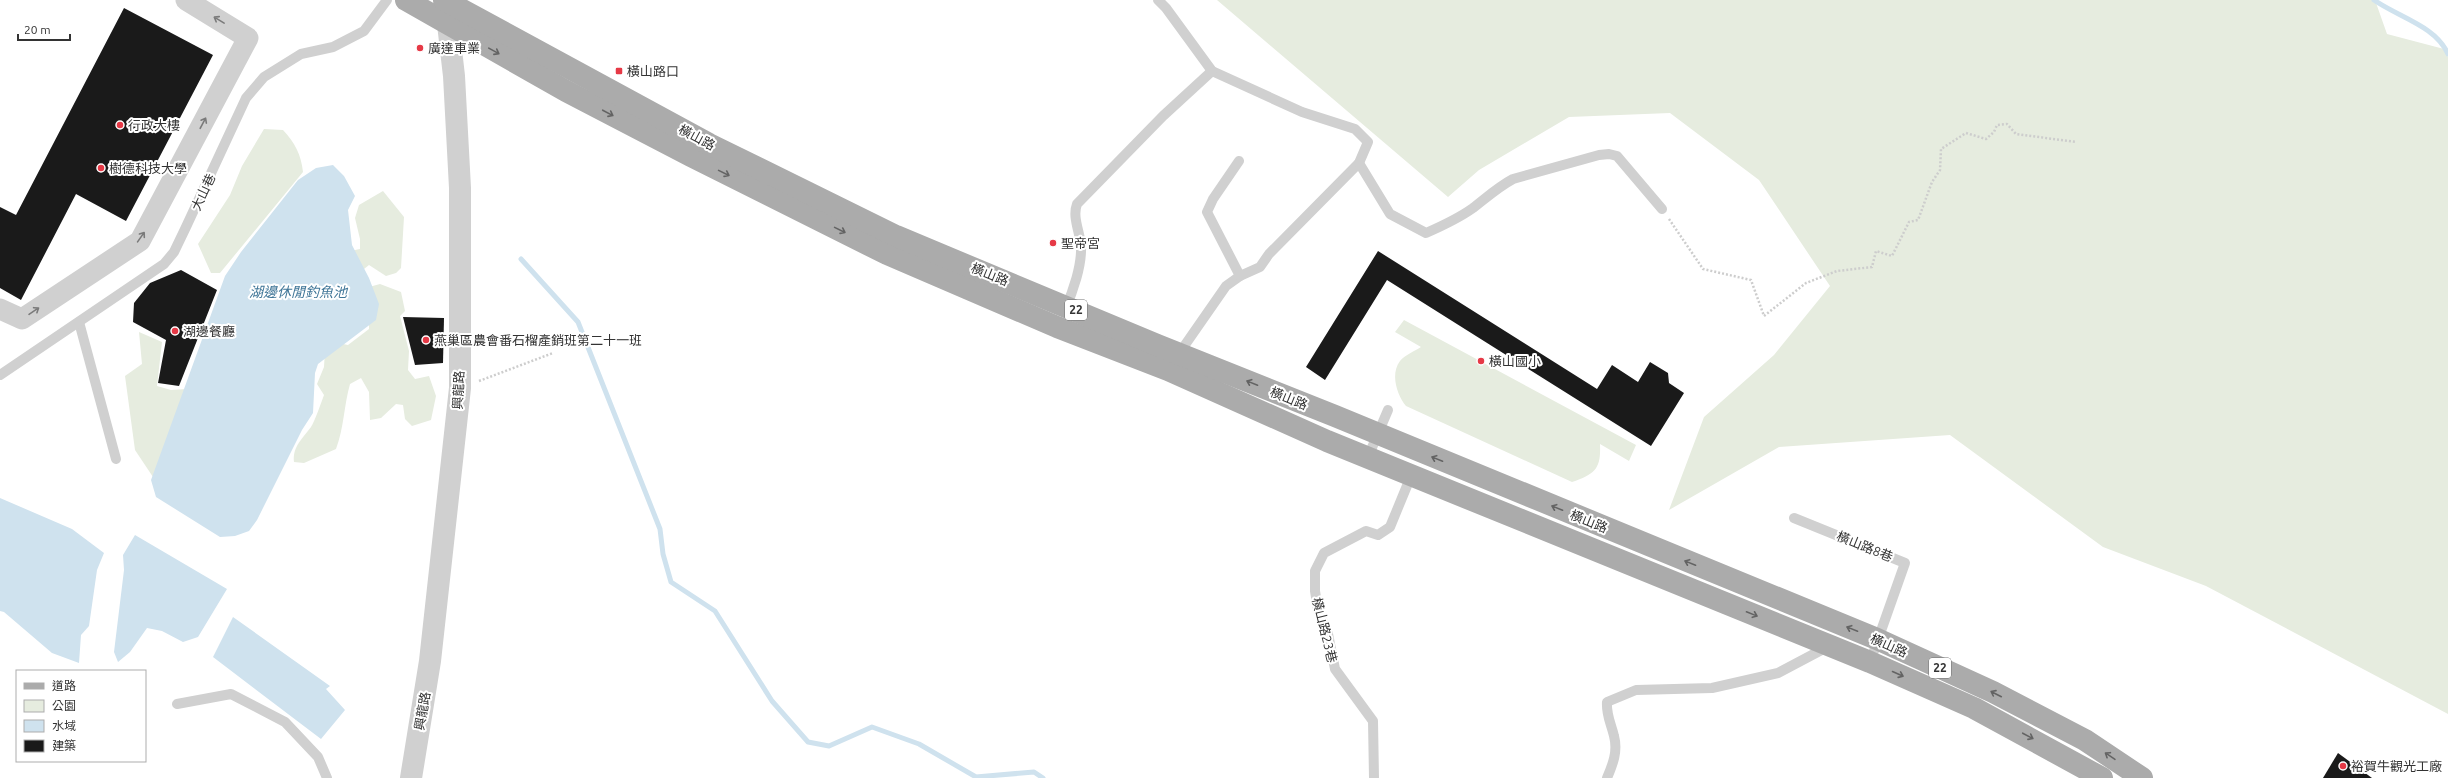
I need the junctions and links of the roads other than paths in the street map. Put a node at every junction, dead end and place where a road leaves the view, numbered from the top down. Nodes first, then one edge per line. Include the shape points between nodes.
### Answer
1 (186, 0) edge
2 (387, 0) edge
3 (406, 0) edge
4 (440, 0) edge
5 (444, 0) edge
6 (1158, 0) edge
7 (448, 24) junction
8 (1212, 71) junction
9 (1239, 161) dead end
10 (1359, 163) junction
11 (1662, 209) road end
12 (1240, 276) junction
13 (1067, 306) junction
14 (0, 309) edge
15 (79, 322) junction
16 (1057, 327) junction
17 (1174, 362) junction
18 (0, 375) edge
19 (1388, 410) dead end
20 (1377, 434) junction
21 (1368, 457) junction
22 (116, 459) dead end
23 (1412, 476) junction
24 (1794, 518) dead end
25 (1877, 639) junction
26 (1830, 646) junction
27 (1870, 662) junction
28 (177, 704) dead end
29 (327, 778) edge
30 (411, 778) edge
31 (1374, 778) edge
32 (1607, 778) edge
33 (2102, 778) edge
34 (2142, 778) edge

14 -> 1 street via 22,319 140,241 248,38
2 - 15 lane, 大山巷 via 364,31 333,47 301,54 264,77 246,98 174,252 164,264
3 - 7 main road, 橫山路 / 22
4 - 7 street, 興龍路
5 - 13 main road, 橫山路 / 22 via 580,76 896,236
6 - 8 lane
7 -> 16 main road, 橫山路 / 22 via 566,91 690,156 887,254
7 - 30 street, 興龍路 via 454,76 460,188 460,388 430,661
8 - 10 lane via 1302,112 1355,129 1368,142
8 - 13 lane via 1163,116 1077,204 1074,211 1081,247
9 - 12 lane via 1207,212
10 - 11 lane via 1390,214 1426,232 1471,209 1513,179 1609,154 1617,156
10 - 12 lane via 1269,254 1260,267
12 - 17 lane via 1226,286
13 - 16 lane
13 - 17 main road, 橫山路 / 22
15 - 18 lane, 大山巷
15 - 22 lane
16 - 17 main road, 橫山路 / 22
20 -> 17 main road, 橫山路 / 22
17 - 21 main road, 橫山路 / 22
19 - 20 lane
20 - 21 lane
25 -> 20 main road, 橫山路 / 22
21 - 23 main road, 橫山路 / 22
23 -> 26 main road, 橫山路 / 22
23 - 31 lane, 橫山路23巷 via 1390,527 1378,535 1366,531 1324,553 1315,571 1318,610 1328,634 1335,669 1373,721
24 - 25 lane, 橫山路8巷 via 1905,563
25 - 27 lane, 橫山路8巷
34 -> 25 main road, 橫山路 / 22 via 2085,740 2007,699
26 - 27 main road, 橫山路 / 22
26 - 32 lane via 1778,673 1712,688 1636,690 1607,702 1606,714 1615,736 1616,756
27 -> 33 main road, 橫山路 / 22 via 1974,708
28 - 29 lane via 231,694 285,722 318,757

